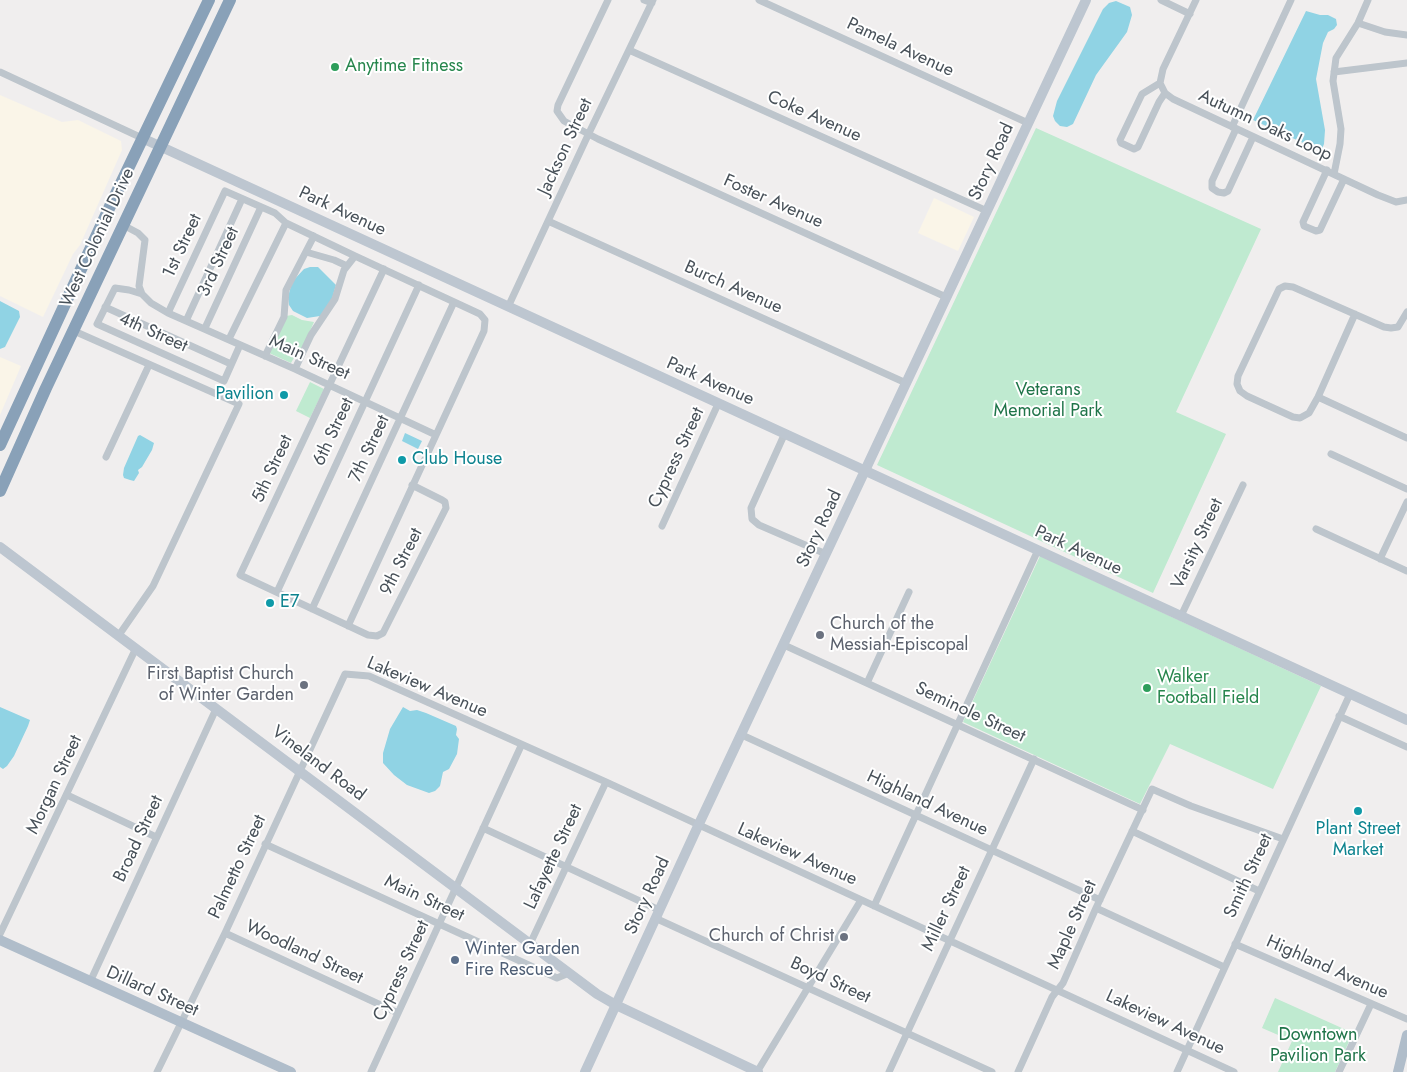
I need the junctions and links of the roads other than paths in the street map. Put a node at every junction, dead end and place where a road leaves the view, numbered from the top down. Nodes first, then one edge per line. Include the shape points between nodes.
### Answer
1 (209, 0) edge
2 (217, 0) edge
3 (230, 0) edge
4 (608, 0) edge
5 (644, 0) edge
6 (759, 0) edge
7 (1086, 0) edge
8 (1161, 0) edge
9 (1196, 0) edge
10 (1291, 0) edge
11 (1368, 0) edge
12 (652, 2) edge
13 (1190, 14) junction
14 (221, 18) junction
15 (1358, 23) junction
16 (1407, 35) edge
17 (629, 50) junction
18 (1407, 63) edge
19 (0, 72) edge
20 (1334, 72) junction
21 (1160, 83) junction
22 (1165, 93) junction
23 (1028, 123) junction
24 (1234, 128) junction
25 (589, 133) junction
26 (1253, 137) junction
27 (142, 138) junction
28 (160, 146) junction
29 (1330, 172) junction
30 (1344, 179) junction
31 (242, 199) junction
32 (1407, 200) edge
33 (261, 207) junction
34 (987, 211) junction
35 (548, 221) junction
36 (286, 222) junction
37 (123, 226) junction
38 (314, 236) junction
39 (306, 252) junction
40 (355, 256) junction
41 (85, 262) junction
42 (347, 266) junction
43 (384, 269) junction
44 (419, 285) junction
45 (142, 294) junction
46 (946, 297) junction
47 (454, 302) junction
48 (105, 307) junction
49 (508, 307) junction
50 (1407, 312) edge
51 (168, 313) junction
52 (1355, 314) junction
53 (60, 315) junction
54 (186, 320) junction
55 (205, 328) junction
56 (74, 331) junction
57 (229, 340) junction
58 (240, 345) junction
59 (265, 356) junction
60 (231, 364) junction
61 (149, 365) junction
62 (295, 369) junction
63 (906, 383) junction
64 (329, 384) junction
65 (46, 388) junction
66 (1318, 397) junction
67 (365, 401) junction
68 (718, 404) junction
69 (401, 418) junction
70 (785, 433) junction
71 (436, 434) junction
72 (1407, 438) edge
73 (0, 445) edge
74 (1331, 454) dead end
75 (106, 457) dead end
76 (865, 470) junction
77 (412, 485) junction
78 (1243, 485) dead end
79 (1407, 489) edge
80 (0, 491) edge
81 (1407, 502) edge
82 (662, 526) dead end
83 (1316, 530) dead end
84 (0, 547) edge
85 (1038, 550) junction
86 (826, 554) junction
87 (1380, 559) junction
88 (1407, 571) edge
89 (277, 592) junction
90 (909, 592) dead end
91 (312, 609) junction
92 (1181, 616) junction
93 (348, 626) junction
94 (119, 635) junction
95 (784, 645) junction
96 (136, 648) junction
97 (345, 674) joint
98 (867, 683) junction
99 (1350, 694) junction
100 (216, 709) junction
101 (1339, 716) junction
102 (1407, 720) edge
103 (958, 725) junction
104 (742, 735) junction
105 (521, 746) junction
106 (1407, 747) edge
107 (1034, 759) junction
108 (300, 770) junction
109 (606, 782) junction
110 (67, 795) junction
111 (1142, 810) junction
112 (917, 815) junction
113 (698, 826) junction
114 (483, 828) junction
115 (1132, 831) junction
116 (156, 837) junction
117 (1283, 839) junction
118 (266, 844) junction
119 (991, 850) junction
120 (566, 868) junction
121 (457, 888) junction
122 (1259, 891) junction
123 (861, 900) junction
124 (1100, 900) junction
125 (874, 906) junction
126 (1096, 908) junction
127 (657, 914) junction
128 (440, 924) junction
129 (225, 933) junction
130 (0, 934) edge
131 (0, 940) edge
132 (949, 940) junction
133 (530, 944) junction
134 (1235, 944) junction
135 (1224, 967) junction
136 (569, 973) junction
137 (90, 982) junction
138 (808, 987) junction
139 (1058, 990) junction
140 (1370, 1004) junction
141 (616, 1005) junction
142 (398, 1013) junction
143 (1407, 1020) edge
144 (180, 1022) junction
145 (907, 1034) junction
146 (1407, 1036) edge
147 (1187, 1050) junction
148 (157, 1072) edge
149 (292, 1072) edge
150 (371, 1072) edge
151 (585, 1072) edge
152 (757, 1072) edge
153 (889, 1072) edge
154 (992, 1072) edge
155 (1018, 1072) edge
156 (1177, 1072) edge
157 (1234, 1072) edge
158 (1339, 1072) edge
159 (1398, 1072) edge

1 - 27 highway, West Colonial Drive
2 - 14 highway
3 - 14 highway, West Colonial Drive
4 - 25 street, Foster Avenue via 557,111 564,120
5 - 12 street
6 - 23 street, Pamela Avenue
7 - 23 street, Story Road
8 - 13 street
9 - 13 street
10 - 24 street
11 - 15 street, Autumn Oaks Loop
12 - 17 street, Jackson Street
13 - 21 street
14 - 28 highway, West Colonial Drive
15 - 16 street
15 - 20 street, Autumn Oaks Loop via 1336,58
17 - 25 street, Jackson Street
17 - 34 street, Coke Avenue
18 - 20 street
19 - 27 street, Park Avenue
20 - 29 street, Autumn Oaks Loop via 1341,129 1340,144
21 - 22 street
21 - 22 street via 1142,94 1121,143 1134,149 1138,147
22 - 24 street, Autumn Oaks Loop
23 - 34 street, Story Road
24 - 26 street, Autumn Oaks Loop
24 - 26 street via 1212,181 1212,188 1218,192 1228,191
25 - 35 street, Jackson Street
25 - 46 street, Foster Avenue
26 - 29 street, Autumn Oaks Loop
27 - 28 street, Park Avenue
27 - 41 highway, West Colonial Drive
28 - 37 highway, West Colonial Drive
28 - 49 street, Park Avenue
29 - 30 street
29 - 30 street via 1303,222 1304,226 1320,230
30 - 32 street via 1396,202
31 - 33 street
31 - 51 street, 1st Street via 225,191
31 - 54 street
33 - 36 street
33 - 55 street, 3rd Street
34 - 46 street, Story Road
35 - 49 street, Jackson Street
35 - 63 street, Burch Avenue
36 - 38 street
36 - 57 street
37 - 45 street via 145,240 139,286
37 - 56 highway, West Colonial Drive
38 - 39 street
38 - 40 street
39 - 42 street
39 - 59 street via 286,290 284,317
40 - 42 street
40 - 43 street
41 - 53 highway, West Colonial Drive
41 - 56 highway via 84,275 69,316
42 - 62 street via 335,299 311,335
43 - 44 street
43 - 64 street, 5th Street
44 - 47 street
44 - 67 street, 6th Street
45 - 48 street, 4th Street via 115,288
45 - 51 street, Main Street
46 - 63 street, Story Road
47 - 69 street, 7th Street
47 - 71 street via 480,314 485,326
48 - 60 street
48 - 60 street, 4th Street via 97,324 224,381
49 - 68 street, Park Avenue
50 - 52 street via 1398,327 1391,328
51 - 54 street, Main Street
52 - 66 street
52 - 66 street via 1293,287 1279,289 1238,376 1240,391 1292,417 1300,418 1309,413
53 - 65 highway via 64,334
53 - 73 highway, West Colonial Drive
54 - 55 street, Main Street
55 - 57 street, Main Street
56 - 61 street
56 - 65 highway, West Colonial Drive
57 - 58 street, Main Street
58 - 59 street, Main Street
58 - 60 street, 4th Street
59 - 62 street, Main Street
61 - 75 street
61 - 94 street via 238,404 153,586
62 - 64 street, Main Street
63 - 76 street, Story Road
64 - 67 street, Main Street
64 - 89 street, 5th Street via 240,575
65 - 80 highway, West Colonial Drive
66 - 72 street
67 - 69 street, Main Street
67 - 89 street, 6th Street
68 - 70 street, Park Avenue
68 - 82 street, Cypress Street
69 - 71 street, Main Street
69 - 91 street, 7th Street
70 - 76 street, Park Avenue
70 - 86 street via 751,508 752,520 759,526
71 - 77 street
74 - 79 street
76 - 85 street, Park Avenue
76 - 86 street, Story Road
77 - 93 street
77 - 93 street, 9th Street via 445,502 446,508 383,633 368,635
78 - 92 street, Varsity Street
81 - 87 street
83 - 87 street
84 - 94 street, Vineland Road
85 - 92 street, Park Avenue
85 - 103 street
86 - 95 street, Story Road
87 - 88 street
89 - 91 street, 5th Street
90 - 98 street
91 - 93 street, 5th Street
92 - 99 street, Park Avenue
94 - 96 street, Vineland Road
95 - 98 street, Seminole Street
95 - 104 street, Story Road
96 - 100 street, Vineland Road
96 - 110 street, Morgan Street
97 - 105 street, Lakeview Avenue via 370,676
97 - 108 street, Palmetto Street
98 - 103 street, Seminole Street
99 - 101 street, Smith Street
99 - 102 street, Park Avenue
100 - 108 street, Vineland Road
100 - 116 street, Broad Street
101 - 106 street
101 - 117 street, Smith Street
103 - 107 street, Seminole Street
103 - 112 street
104 - 112 street, Highland Avenue
104 - 113 street, Story Road
105 - 109 street, Lakeview Avenue
105 - 114 street, Cypress Street
107 - 111 street, Seminole Street
107 - 119 street, Miller Street
108 - 118 street, Palmetto Street
108 - 121 street, Vineland Road
109 - 113 street, Lakeview Avenue
109 - 120 street, Lafayette Street
110 - 116 street
110 - 130 street, Morgan Street
111 - 115 street, Maple Street
111 - 117 street, Maple Street via 1152,789
112 - 119 street, Highland Avenue
112 - 125 street
113 - 123 street, Lakeview Avenue
113 - 127 street, Story Road
114 - 120 street, Boyd Street
114 - 121 street, Cypress Street
115 - 122 street
115 - 124 street, Maple Street
116 - 137 street, Broad Street
117 - 122 street, Smith Street
118 - 128 street, Main Street
118 - 129 street, Palmetto Street
119 - 124 street, Highland Avenue
119 - 132 street, Miller Street
120 - 127 street, Boyd Street
120 - 133 street, Lafayette Street
121 - 128 street, Cypress Street
121 - 133 street, Vineland Road
122 - 134 street, Smith Street
123 - 125 street, Lakeview Avenue
123 - 138 street
124 - 126 street, Maple Street
125 - 132 street, Lakeview Avenue
126 - 135 street
126 - 139 street, Maple Street
127 - 138 street, Boyd Street
127 - 141 street, Story Road
128 - 136 street, Main Street via 557,978
128 - 142 street, Cypress Street
129 - 142 street, Woodland Street
129 - 144 street, Palmetto Street
131 - 137 main road, Dillard Street
132 - 139 street, Lakeview Avenue
132 - 145 street, Miller Street
133 - 136 street, Vineland Road
134 - 135 street, Smith Street
134 - 140 street, Highland Avenue
135 - 147 street, Smith Street
136 - 141 street, Vineland Road
137 - 144 main road, Dillard Street
138 - 145 street, Boyd Street
138 - 152 street
139 - 147 street, Lakeview Avenue
139 - 155 street, Maple Street
140 - 143 street, Highland Avenue
140 - 158 street
141 - 151 street, Story Road
141 - 152 street
142 - 150 street, Cypress Street
144 - 148 street, Palmetto Street
144 - 149 main road, Dillard Street
145 - 153 street, Miller Street
145 - 154 street, Boyd Street
146 - 159 main road
147 - 156 street, Smith Street
147 - 157 street, Lakeview Avenue

